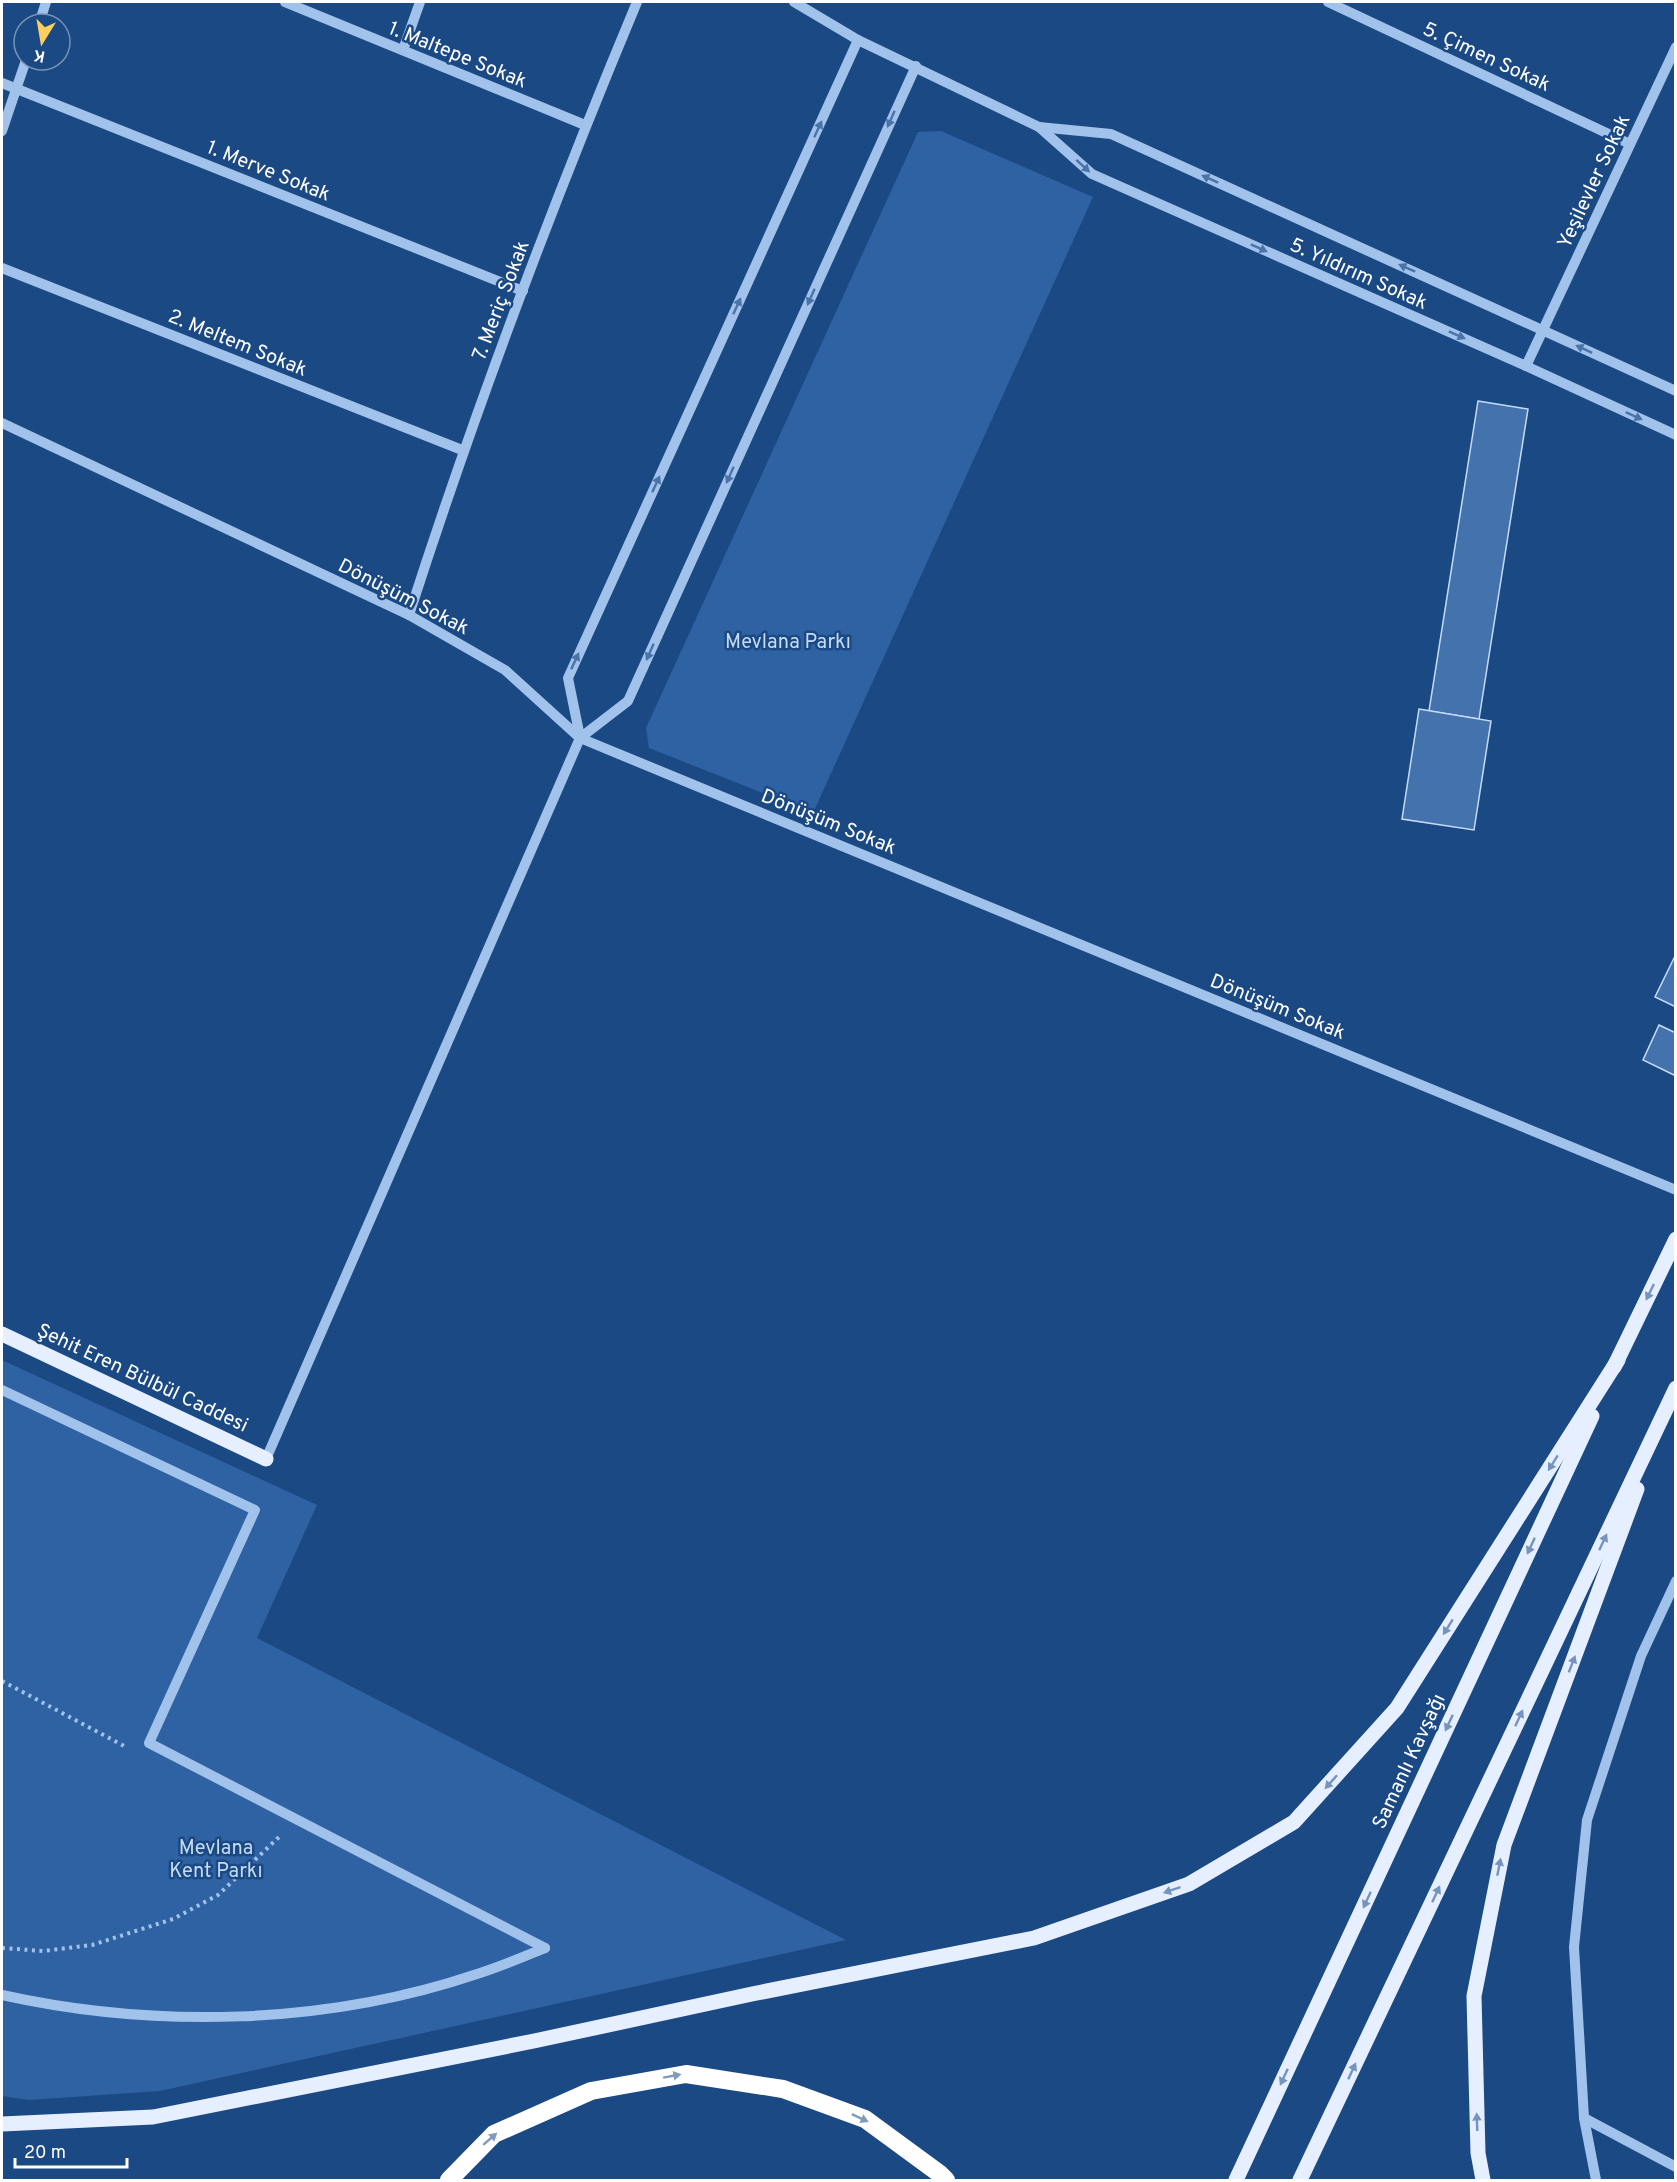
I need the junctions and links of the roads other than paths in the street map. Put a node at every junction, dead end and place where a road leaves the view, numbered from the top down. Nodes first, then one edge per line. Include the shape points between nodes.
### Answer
1 (285, 2) edge
2 (420, 2) edge
3 (637, 2) edge
4 (794, 2) edge
5 (1328, 2) edge
6 (858, 40) junction
7 (1676, 47) edge
8 (403, 50) junction
9 (916, 66) junction
10 (22, 72) edge
11 (2, 82) edge
12 (16, 88) junction
13 (585, 125) junction
14 (1039, 127) junction
15 (2, 131) edge
16 (1630, 144) junction
17 (2, 268) edge
18 (523, 291) junction
19 (1543, 330) junction
20 (1526, 366) junction
21 (1676, 391) edge
22 (2, 423) edge
23 (1676, 435) edge
24 (462, 450) junction
25 (408, 615) junction
26 (580, 738) junction
27 (1676, 1190) edge
28 (1676, 1239) edge
29 (2, 1334) edge
30 (1618, 1360) junction
31 (1676, 1388) edge
32 (2, 1390) edge
33 (266, 1459) joint
34 (1676, 1581) edge
35 (2, 1995) edge
36 (1584, 2118) junction
37 (2, 2124) edge
38 (1676, 2167) edge
39 (449, 2181) edge
40 (946, 2181) edge
41 (1236, 2181) edge
42 (1300, 2181) edge
43 (1483, 2181) edge
44 (1596, 2181) edge

1 - 8 street, 1. Maltepe Sokak
2 - 8 street
3 - 13 street, 7. Meriç Sokak
4 - 6 street, 5. Yıldırım Sokak
5 - 16 street, 5. Çimen Sokak
6 - 9 street, 5. Yıldırım Sokak
26 -> 6 street via 568,678
7 - 16 street, Yeşilevler Sokak
8 - 13 street, 1. Maltepe Sokak
9 - 14 street, 5. Yıldırım Sokak
9 -> 26 street via 628,701
10 - 12 street
11 - 12 street, 1. Merve Sokak
12 - 15 street
12 - 18 street, 1. Merve Sokak
13 - 18 street, 7. Meriç Sokak
19 -> 14 street, 5. Yıldırım Sokak via 1111,134
14 -> 20 street, 5. Yıldırım Sokak via 1092,174
16 - 19 street, Yeşilevler Sokak
17 - 24 street, 2. Meltem Sokak
18 - 24 street, 7. Meriç Sokak
19 - 20 street, Yeşilevler Sokak
21 -> 19 street, 5. Yıldırım Sokak
20 -> 23 street, 5. Yıldırım Sokak
22 - 25 street, Dönüşüm Sokak
24 - 25 street, 7. Meriç Sokak
25 - 26 street, Dönüşüm Sokak via 505,670
26 - 27 street, Dönüşüm Sokak
26 - 33 street
28 -> 30 main road
29 - 33 main road, Şehit Eren Bülbül Caddesi
30 -> 37 main road via 1398,1707 1294,1822 1190,1884 1034,1938 534,2042 153,2117
30 -> 41 main road, Samanlı Kavşağı
42 -> 31 main road
43 -> 31 main road via 1478,2153 1474,1996 1504,1845
32 - 35 street via 255,1510 149,1743 545,1948 477,1975 425,1989 363,2002 251,2016 148,2016
34 - 36 street via 1641,1656 1587,1820 1574,1947
36 - 38 street
36 - 44 street
39 -> 40 highway via 494,2134 591,2091 686,2074 783,2089 865,2119

